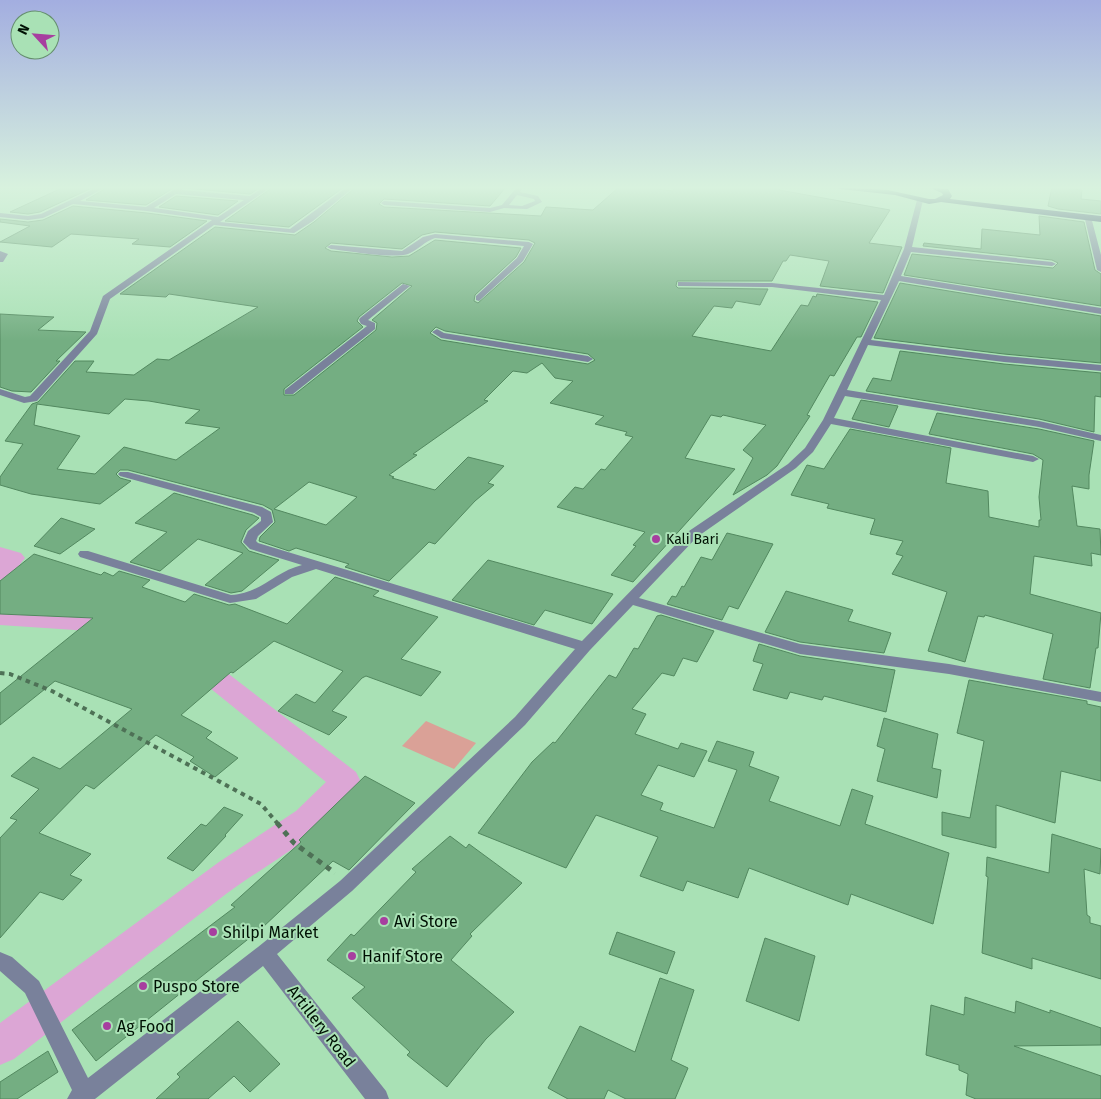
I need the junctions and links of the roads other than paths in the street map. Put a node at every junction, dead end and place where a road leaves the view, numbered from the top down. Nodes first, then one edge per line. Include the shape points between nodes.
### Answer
1 (191, 238) edge
2 (426, 238) edge
3 (462, 238) edge
4 (911, 238) edge
5 (1093, 238) edge
6 (331, 247) dead end
7 (908, 249) junction
8 (0, 253) edge
9 (0, 260) edge
10 (1052, 264) dead end
11 (1101, 270) edge
12 (896, 278) junction
13 (681, 284) dead end
14 (406, 286) dead end
15 (479, 298) dead end
16 (886, 298) junction
17 (1101, 312) edge
18 (437, 332) dead end
19 (865, 342) junction
20 (588, 359) dead end
21 (1101, 368) edge
22 (0, 392) edge
23 (289, 392) dead end
24 (841, 392) junction
25 (828, 420) junction
26 (1101, 438) edge
27 (1033, 460) dead end
28 (124, 474) dead end
29 (84, 554) dead end
30 (316, 565) junction
31 (630, 600) junction
32 (585, 647) junction
33 (1101, 697) edge
34 (266, 953) junction
35 (0, 961) edge
36 (82, 1097) edge
37 (378, 1099) edge

1 - 22 street via 106,298 94,332 33,398 24,400
2 - 6 street via 409,252 402,253
3 - 15 street via 529,244 520,259
4 - 7 street
5 - 11 street
7 - 10 street
7 - 12 street
8 - 9 street via 4,254
12 - 16 street
12 - 17 street
13 - 16 street via 772,285
14 - 23 street via 363,320 372,327
16 - 19 street
18 - 20 street
19 - 21 street
19 - 24 street
24 - 25 street
24 - 26 street via 1039,424
25 - 27 street
25 - 31 street via 809,450 792,466 704,525
28 - 30 street via 258,510 267,515 267,522 252,534 249,542
29 - 30 street via 230,599 245,599 261,593 296,570
30 - 32 street
31 - 32 street
31 - 33 street via 800,648 949,669
32 - 34 street via 520,721 346,886
34 - 36 street
34 - 37 street, Artillery Road
35 - 36 street via 32,987

